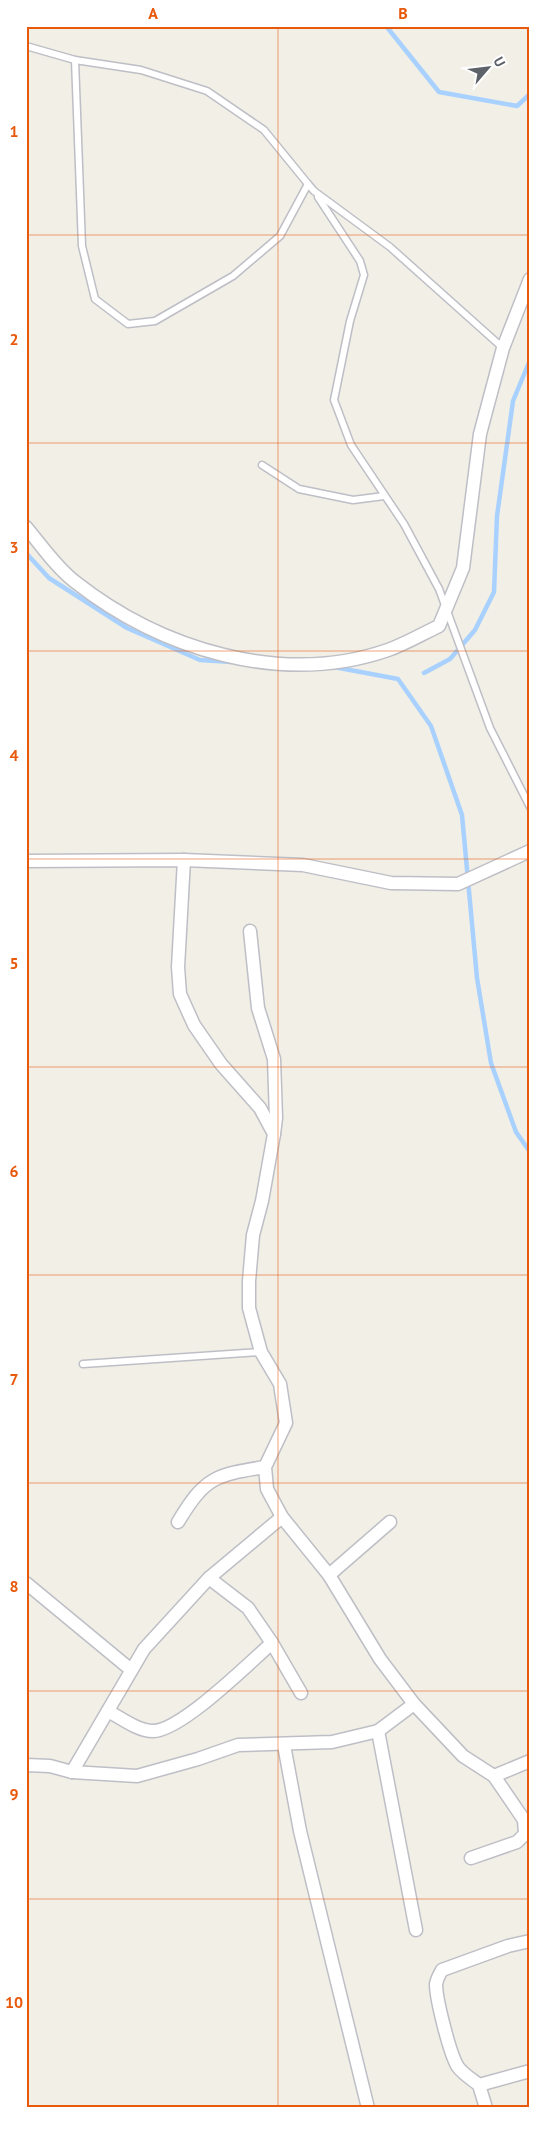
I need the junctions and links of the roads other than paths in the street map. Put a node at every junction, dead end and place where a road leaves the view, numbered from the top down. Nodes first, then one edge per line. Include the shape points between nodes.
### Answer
1 (26, 46) edge
2 (75, 60) junction
3 (308, 184) junction
4 (314, 191) junction
5 (530, 279) edge
6 (503, 348) junction
7 (262, 465) dead end
8 (384, 496) junction
9 (26, 527) edge
10 (447, 611) junction
11 (530, 807) edge
12 (526, 854) edge
13 (184, 860) junction
14 (26, 861) edge
15 (250, 931) dead end
16 (274, 1134) junction
17 (261, 1352) junction
18 (83, 1364) dead end
19 (265, 1467) junction
20 (282, 1517) junction
21 (178, 1522) dead end
22 (390, 1522) dead end
23 (329, 1575) junction
24 (209, 1578) junction
25 (26, 1583) edge
26 (272, 1643) junction
27 (130, 1670) junction
28 (301, 1693) dead end
29 (414, 1704) junction
30 (108, 1711) junction
31 (378, 1731) junction
32 (284, 1744) junction
33 (530, 1761) edge
34 (26, 1765) edge
35 (72, 1772) junction
36 (494, 1776) junction
37 (471, 1858) dead end
38 (416, 1930) dead end
39 (530, 1941) edge
40 (530, 2071) edge
41 (479, 2085) junction
42 (368, 2108) edge
43 (486, 2108) edge

1 - 2 lane
2 - 3 lane via 141,70 207,91 264,130
2 - 3 lane via 82,246 95,299 128,324 155,321 233,276 280,236
3 - 4 lane
4 - 6 lane via 390,247
4 - 8 lane via 360,261 364,275 350,321 334,400 351,445
5 - 6 street
6 - 10 street via 480,434 463,568
7 - 8 lane via 299,489 353,500
8 - 10 lane via 425,559
9 - 10 street via 73,581 128,617 178,642 236,659 288,665 340,660 387,650 439,626
10 - 11 lane via 490,728
12 - 13 street via 458,884 391,883 303,865
13 - 14 street
13 - 16 street via 178,967 180,994 194,1025 221,1064 260,1108
15 - 16 street via 258,1008 274,1059
16 - 17 street via 253,1235 248,1281 249,1308
17 - 18 lane
17 - 19 street via 280,1384 286,1423
19 - 20 street via 268,1489
19 - 21 street via 214,1479 194,1496
20 - 23 street
20 - 24 street
22 - 23 street
23 - 29 street via 380,1659
24 - 26 street via 248,1608
24 - 27 street via 144,1649
25 - 27 street
26 - 28 street
26 - 30 street via 181,1720 160,1731 146,1731
27 - 30 street
29 - 31 street
29 - 36 street via 463,1756
30 - 35 street
31 - 32 street via 332,1742
31 - 38 street
32 - 35 street via 238,1745 137,1776
32 - 42 street via 300,1831
33 - 36 street
34 - 35 street via 50,1766
36 - 37 street via 524,1820 525,1834 517,1842
39 - 41 street via 442,1970 438,1975 436,1985 447,2036 458,2067
40 - 41 street
41 - 43 street

